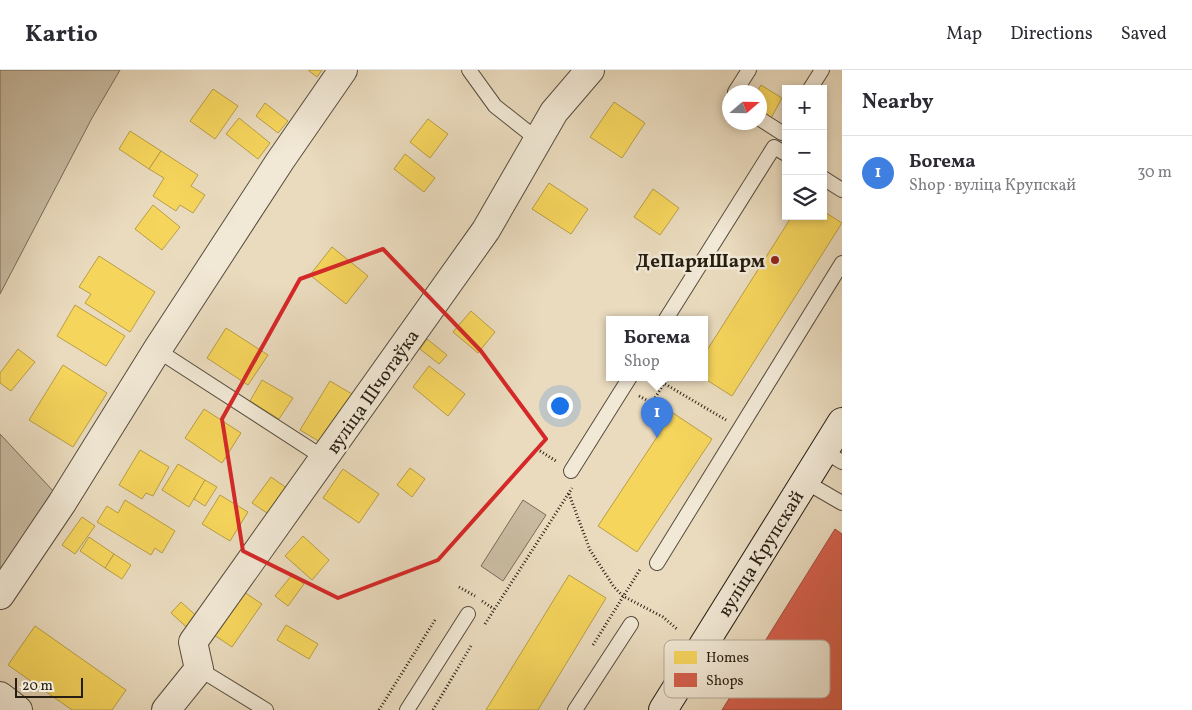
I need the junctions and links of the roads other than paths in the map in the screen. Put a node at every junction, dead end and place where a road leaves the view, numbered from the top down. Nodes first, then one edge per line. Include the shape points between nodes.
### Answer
1 (343, 70) edge
2 (468, 70) edge
3 (590, 70) edge
4 (749, 70) edge
5 (822, 70) edge
6 (739, 85) edge
7 (813, 85) edge
8 (767, 122) edge
9 (782, 130) edge
10 (538, 140) junction
11 (780, 150) edge
12 (827, 181) edge
13 (842, 190) edge
14 (842, 263) edge
15 (668, 316) edge
16 (157, 350) junction
17 (628, 381) edge
18 (842, 422) edge
19 (833, 456) edge
20 (324, 458) junction
21 (573, 477) road end
22 (804, 482) junction
23 (842, 504) edge
24 (657, 563) dead end
25 (0, 595) edge
26 (468, 614) dead end
27 (631, 624) dead end
28 (706, 640) edge
29 (200, 669) junction
30 (0, 696) edge
31 (670, 698) edge
32 (18, 710) edge
33 (166, 710) edge
34 (266, 710) edge
35 (407, 710) edge
36 (575, 710) edge
37 (663, 710) edge

1 - 16 street
2 - 10 lane via 495,106
3 - 10 street, вуліца Шчотаўка via 554,112
4 - 6 lane
5 - 7 lane
8 - 9 lane
10 - 20 street, вуліца Шчотаўка via 486,230
11 - 15 lane
12 - 13 lane
14 - 24 lane
16 - 20 lane
16 - 25 street via 62,503
17 - 21 lane
18 - 19 street, вуліца Крупскай
19 - 22 street, вуліца Крупскай
20 - 29 street, вуліца Шчотаўка via 194,642
22 - 23 lane
22 - 28 street, вуліца Крупскай
26 - 35 lane
27 - 36 lane
29 - 33 street
29 - 34 lane
30 - 32 street
31 - 37 street, вуліца Крупскай

